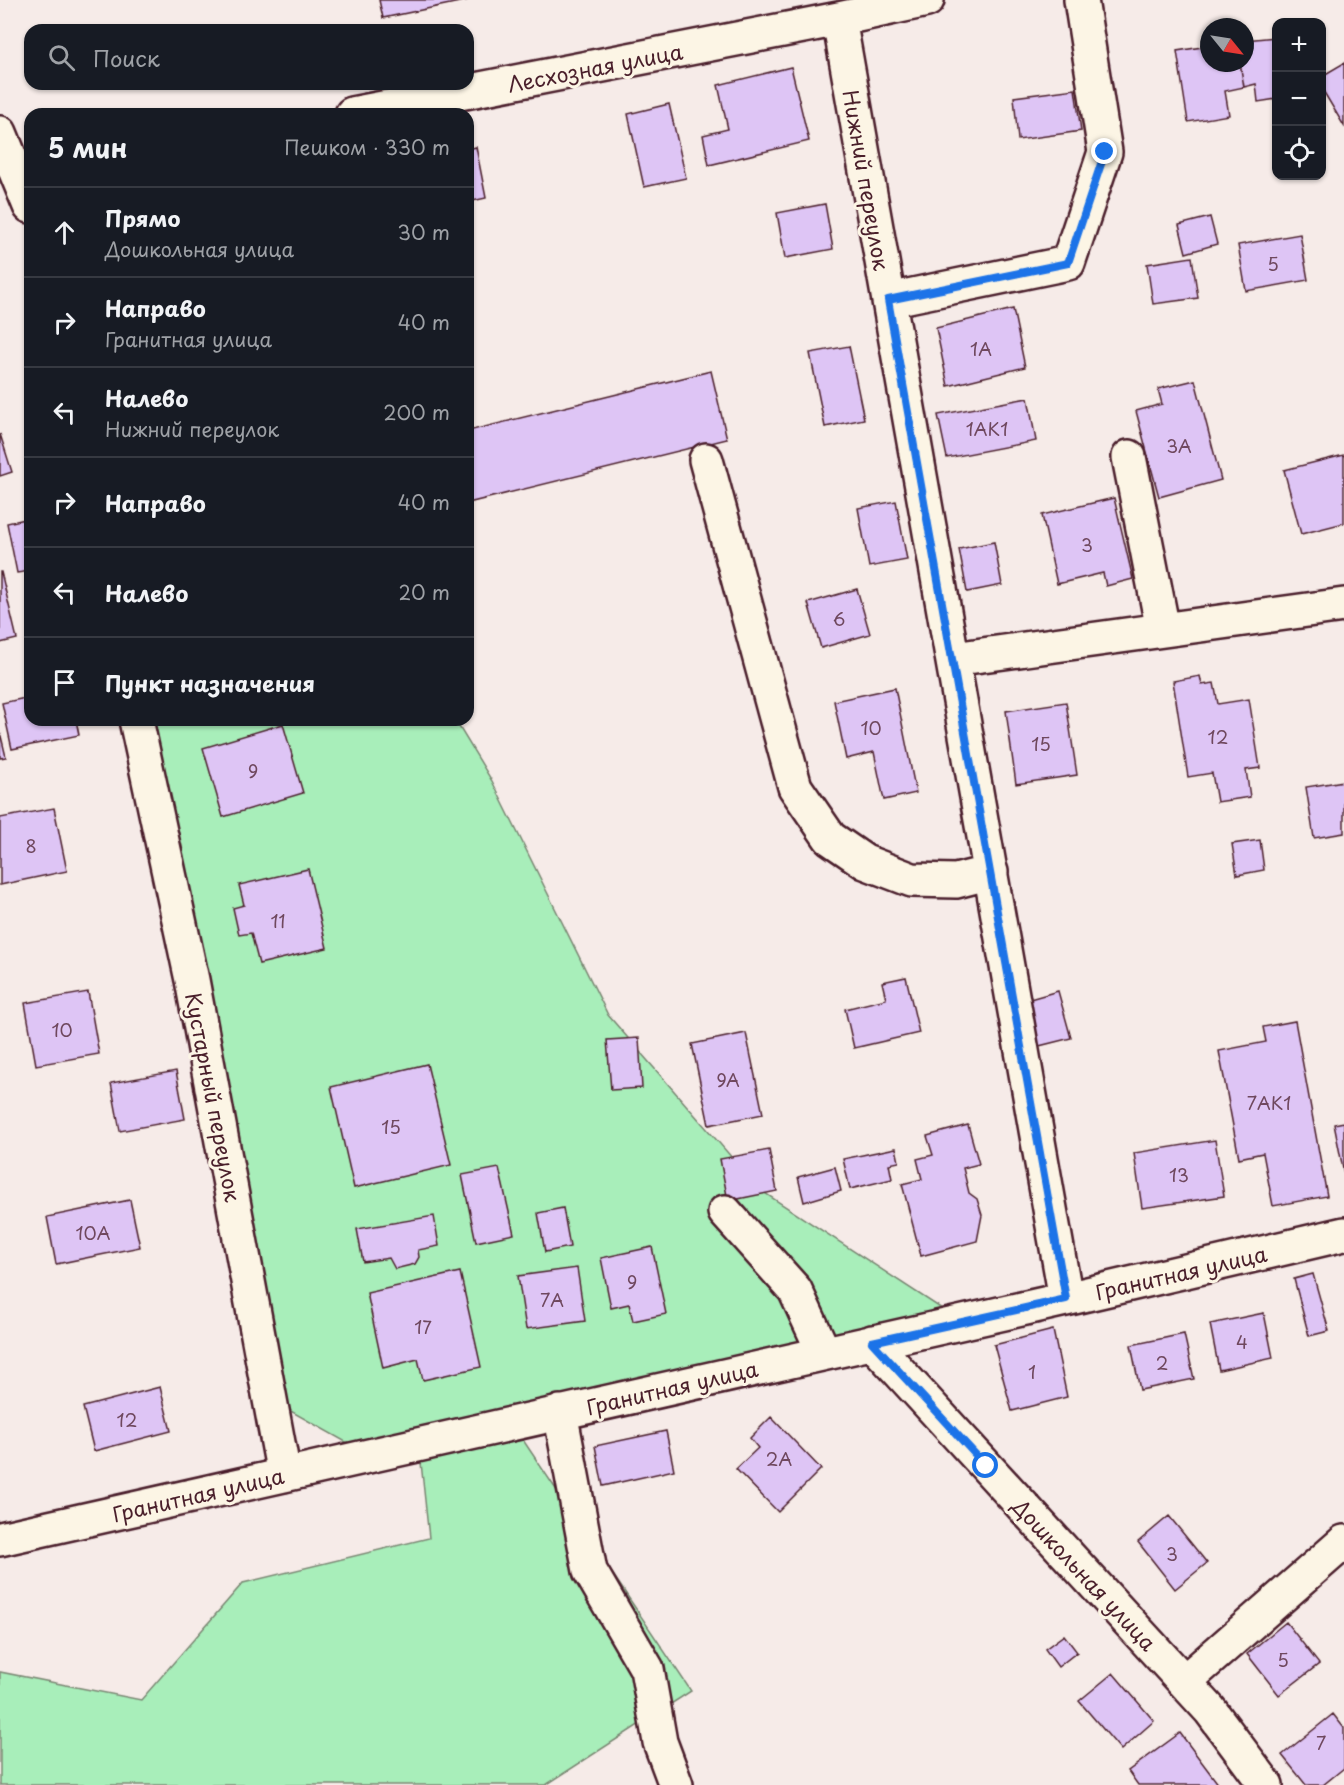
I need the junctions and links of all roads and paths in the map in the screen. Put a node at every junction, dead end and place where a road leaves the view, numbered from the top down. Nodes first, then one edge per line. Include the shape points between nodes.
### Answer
1 (927, 0) edge
2 (1081, 0) edge
3 (839, 19) junction
4 (383, 108) edge
5 (0, 133) edge
6 (21, 195) edge
7 (888, 300) junction
8 (1129, 457) dead end
9 (706, 460) dead end
10 (1344, 605) edge
11 (1163, 630) junction
12 (953, 659) junction
13 (137, 726) edge
14 (991, 872) junction
15 (725, 1212) dead end
16 (1344, 1234) edge
17 (1066, 1299) junction
18 (872, 1342) junction
19 (824, 1353) junction
20 (560, 1412) junction
21 (284, 1475) junction
22 (0, 1539) edge
23 (1344, 1542) edge
24 (1184, 1682) junction
25 (676, 1785) edge
26 (1266, 1785) edge

1 - 3 street, Лесхозная улица
2 - 7 street via 1105,152 1068,263
3 - 4 street, Лесхозная улица
3 - 7 street, Нижний переулок
5 - 6 street
7 - 12 street, Нижний переулок
8 - 11 street
9 - 14 street via 795,787 830,838 865,862 912,880 956,881
10 - 11 street
11 - 12 street
12 - 14 street, Нижний переулок
13 - 21 street, Кустарный переулок via 192,981
14 - 17 street, Нижний переулок
15 - 19 street via 795,1290
16 - 17 street, Гранитная улица
17 - 18 street, Гранитная улица
18 - 19 street, Гранитная улица
18 - 24 street, Дошкольная улица
19 - 20 street, Гранитная улица
20 - 21 street, Гранитная улица
20 - 25 street via 590,1571 647,1669 660,1742
21 - 22 street, Гранитная улица
23 - 24 street
24 - 26 street, Дошкольная улица

